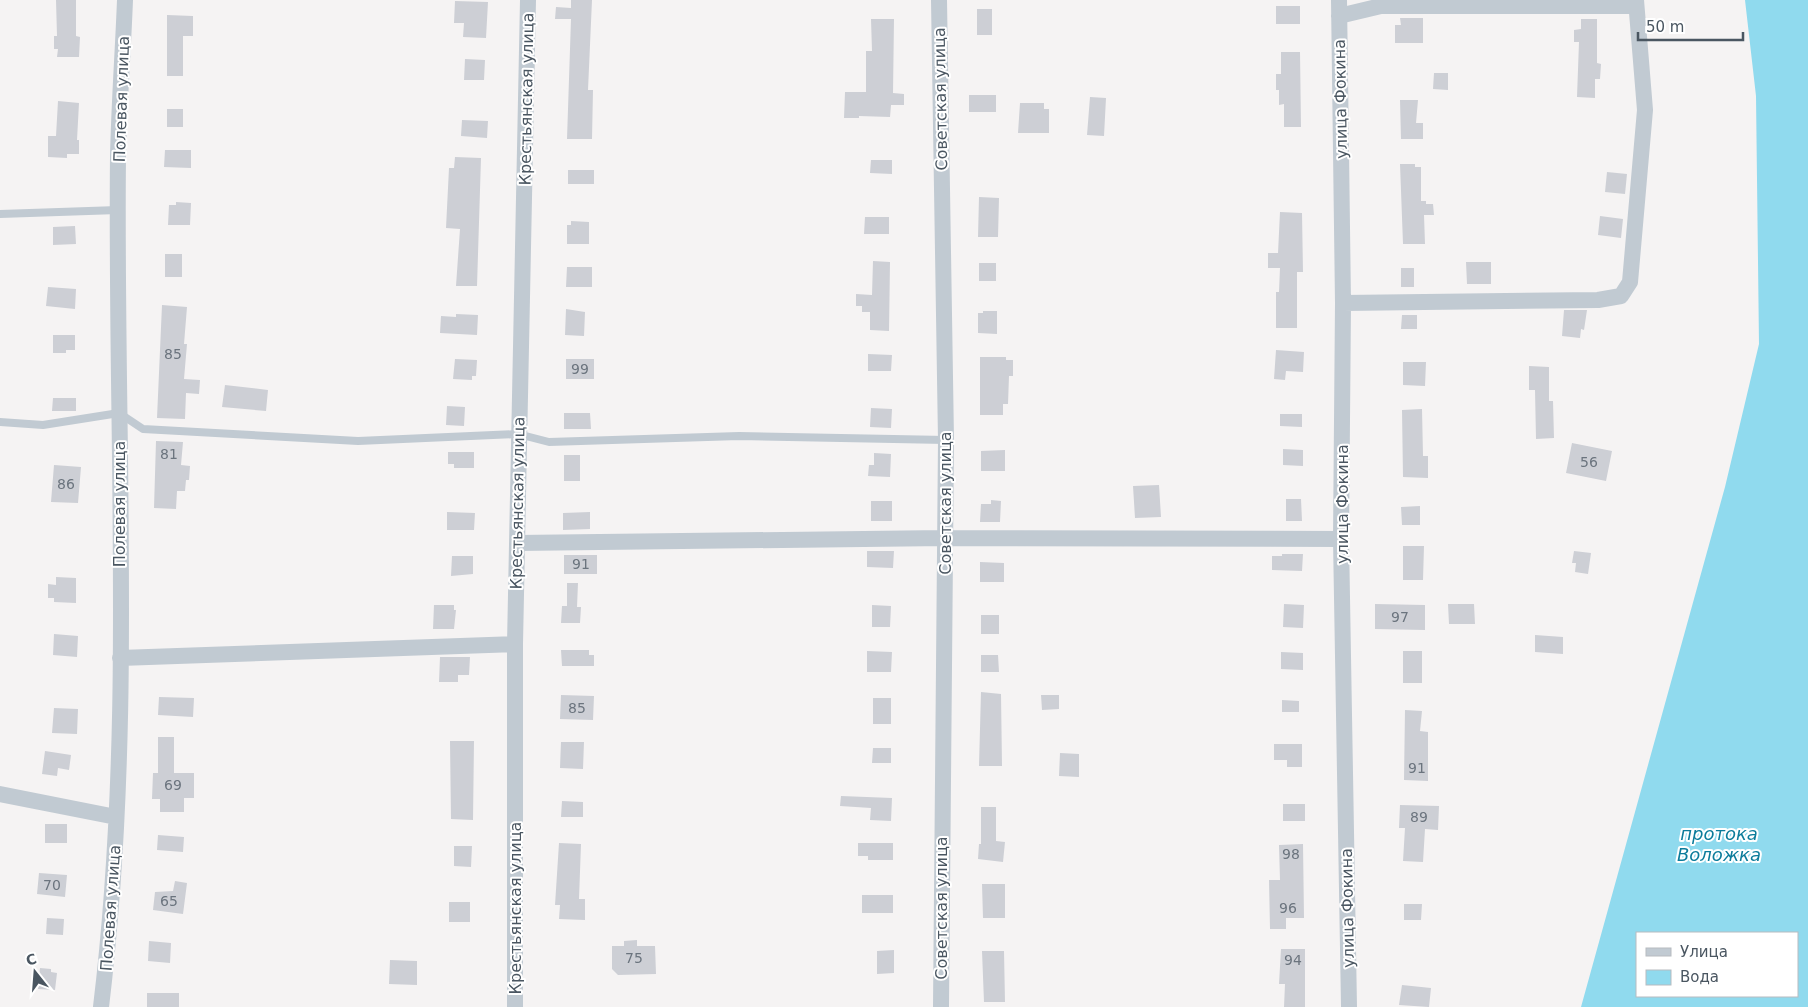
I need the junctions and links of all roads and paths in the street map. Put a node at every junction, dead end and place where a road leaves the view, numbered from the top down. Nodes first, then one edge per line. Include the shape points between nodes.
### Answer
1 (125, 0) edge
2 (528, 0) edge
3 (939, 0) edge
4 (1636, 3) edge
5 (1339, 8) edge
6 (118, 210) junction
7 (0, 214) edge
8 (1344, 304) junction
9 (119, 413) junction
10 (0, 422) edge
11 (518, 434) junction
12 (946, 440) junction
13 (945, 538) junction
14 (1341, 539) junction
15 (517, 542) junction
16 (515, 644) junction
17 (120, 658) junction
18 (0, 794) edge
19 (116, 817) junction
20 (102, 1007) edge
21 (515, 1007) edge
22 (940, 1007) edge
23 (1349, 1007) edge

1 - 6 street, Полевая улица
2 - 11 street, Крестьянская улица
3 - 12 street, Советская улица
4 - 5 street
4 - 8 street via 1645,110 1630,282 1621,296 1598,300
5 - 8 street, улица Фокина
6 - 7 lane
6 - 9 street, Полевая улица
8 - 14 street, улица Фокина
9 - 10 lane via 43,426
9 - 11 lane via 143,428 358,441
9 - 17 street, Полевая улица
11 - 12 lane via 549,442 739,436
11 - 15 street, Крестьянская улица
12 - 13 street, Советская улица
13 - 14 street
13 - 15 street
13 - 22 street, Советская улица
14 - 23 street, улица Фокина
15 - 16 street, Крестьянская улица
16 - 17 street
16 - 21 street, Крестьянская улица
17 - 19 street, Полевая улица
18 - 19 street
19 - 20 street, Полевая улица

